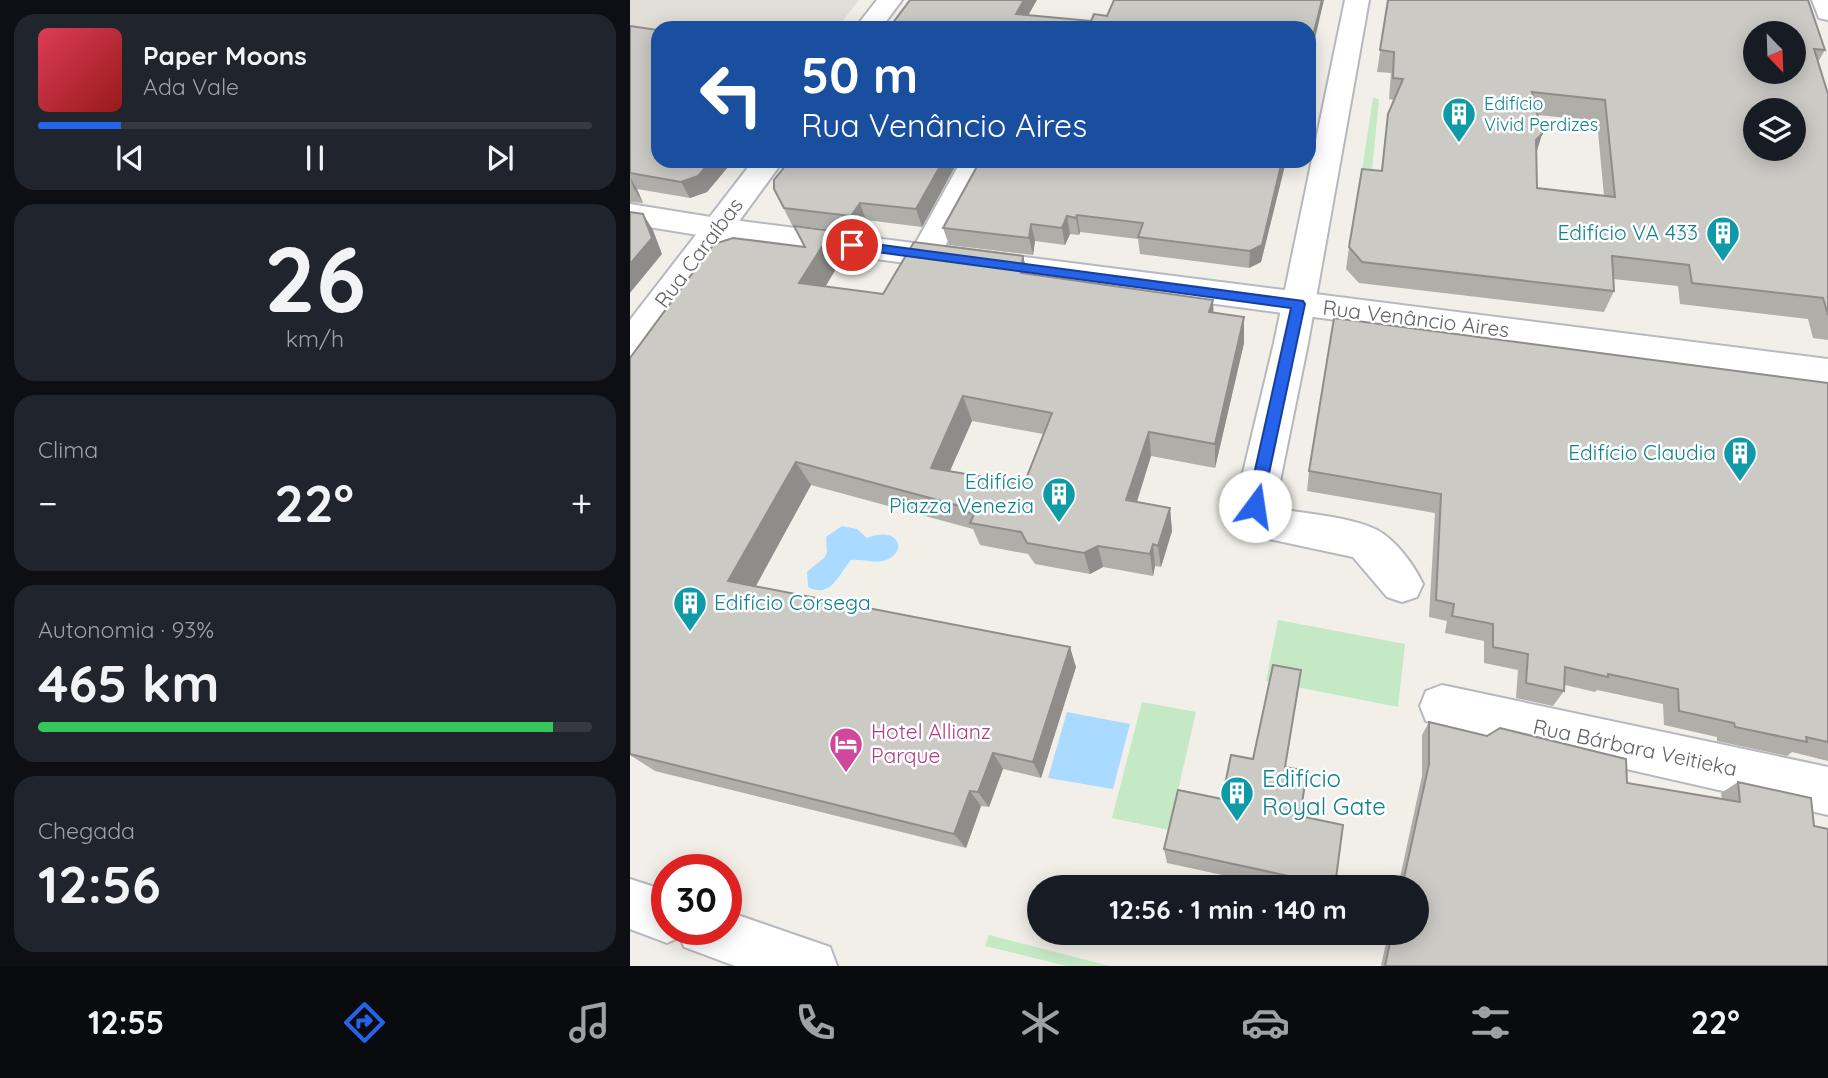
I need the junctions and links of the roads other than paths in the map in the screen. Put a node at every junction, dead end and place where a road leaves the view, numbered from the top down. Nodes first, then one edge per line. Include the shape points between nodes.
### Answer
1 (890, 0) edge
2 (1357, 0) edge
3 (1824, 0) edge
4 (1828, 12) edge
5 (874, 21) edge
6 (763, 168) edge
7 (972, 168) edge
8 (630, 214) edge
9 (717, 228) junction
10 (925, 255) junction
11 (1298, 304) junction
12 (630, 345) edge
13 (1828, 372) edge
14 (1402, 584) dead end
15 (1442, 706) dead end
16 (1828, 791) edge
17 (630, 904) edge
18 (651, 911) edge
19 (742, 943) edge
20 (811, 966) edge

1 - 5 street
2 - 11 street
3 - 4 street
6 - 9 street, Rua Caraíbas
7 - 10 street
8 - 9 street, Rua Venâncio Aires
9 - 10 street, Rua Venâncio Aires
9 - 12 street, Rua Caraíbas
10 - 11 street, Rua Venâncio Aires
11 - 13 street, Rua Venâncio Aires
11 - 14 street via 1255,506 1269,524 1363,542
15 - 16 street, Rua Bárbara Veitieka
17 - 18 street
19 - 20 street

